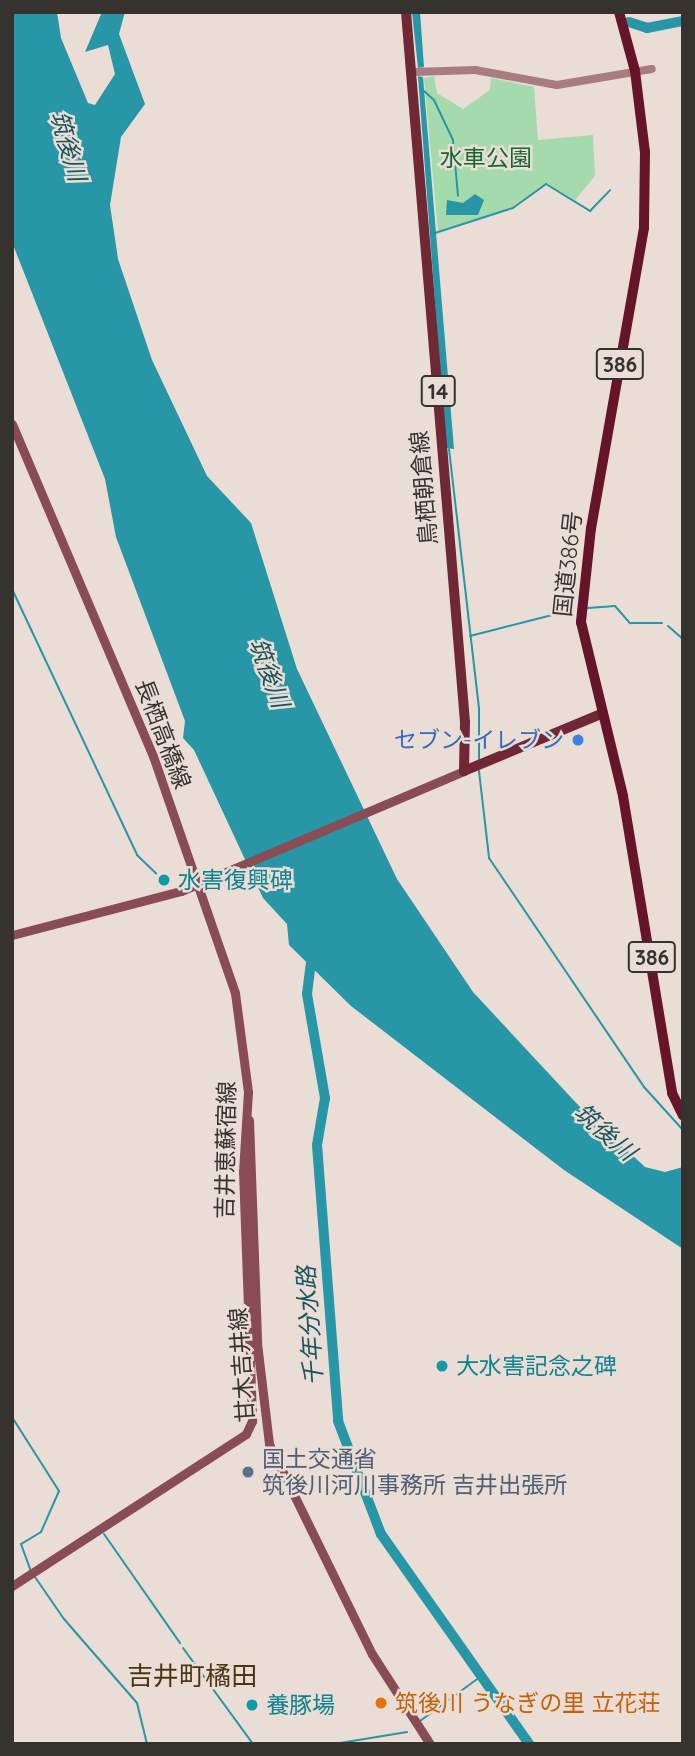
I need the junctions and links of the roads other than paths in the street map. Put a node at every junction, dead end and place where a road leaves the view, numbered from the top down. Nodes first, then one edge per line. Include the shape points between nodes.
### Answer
1 (406, 12) edge
2 (619, 12) edge
3 (652, 69) dead end
4 (635, 71) junction
5 (415, 72) junction
6 (12, 424) edge
7 (601, 715) junction
8 (464, 771) junction
9 (199, 884) junction
10 (12, 935) edge
11 (247, 1111) junction
12 (683, 1116) edge
13 (12, 1586) edge
14 (430, 1744) edge

1 - 5 main road, 鳥栖朝倉線 / 14
2 - 4 highway, 国道386号 / 386
3 - 4 street
4 - 5 street via 557,85 489,72
4 - 7 highway, 国道386号 / 386 via 645,152 644,228 581,600 584,641
5 - 8 main road, 鳥栖朝倉線 / 14 via 465,722
6 - 9 main road, 長栖高橋線 via 153,756
7 - 8 main road
7 - 12 highway, 国道386号 / 386 via 623,796 672,1093
8 - 9 main road
9 - 10 main road
9 - 11 main road, 吉井恵蘇宿線 via 235,993 244,1040
11 - 13 main road, 吉井恵蘇宿線 via 243,1171 251,1429
11 - 14 main road, 甘木吉井線 via 258,1355 269,1444 372,1654

